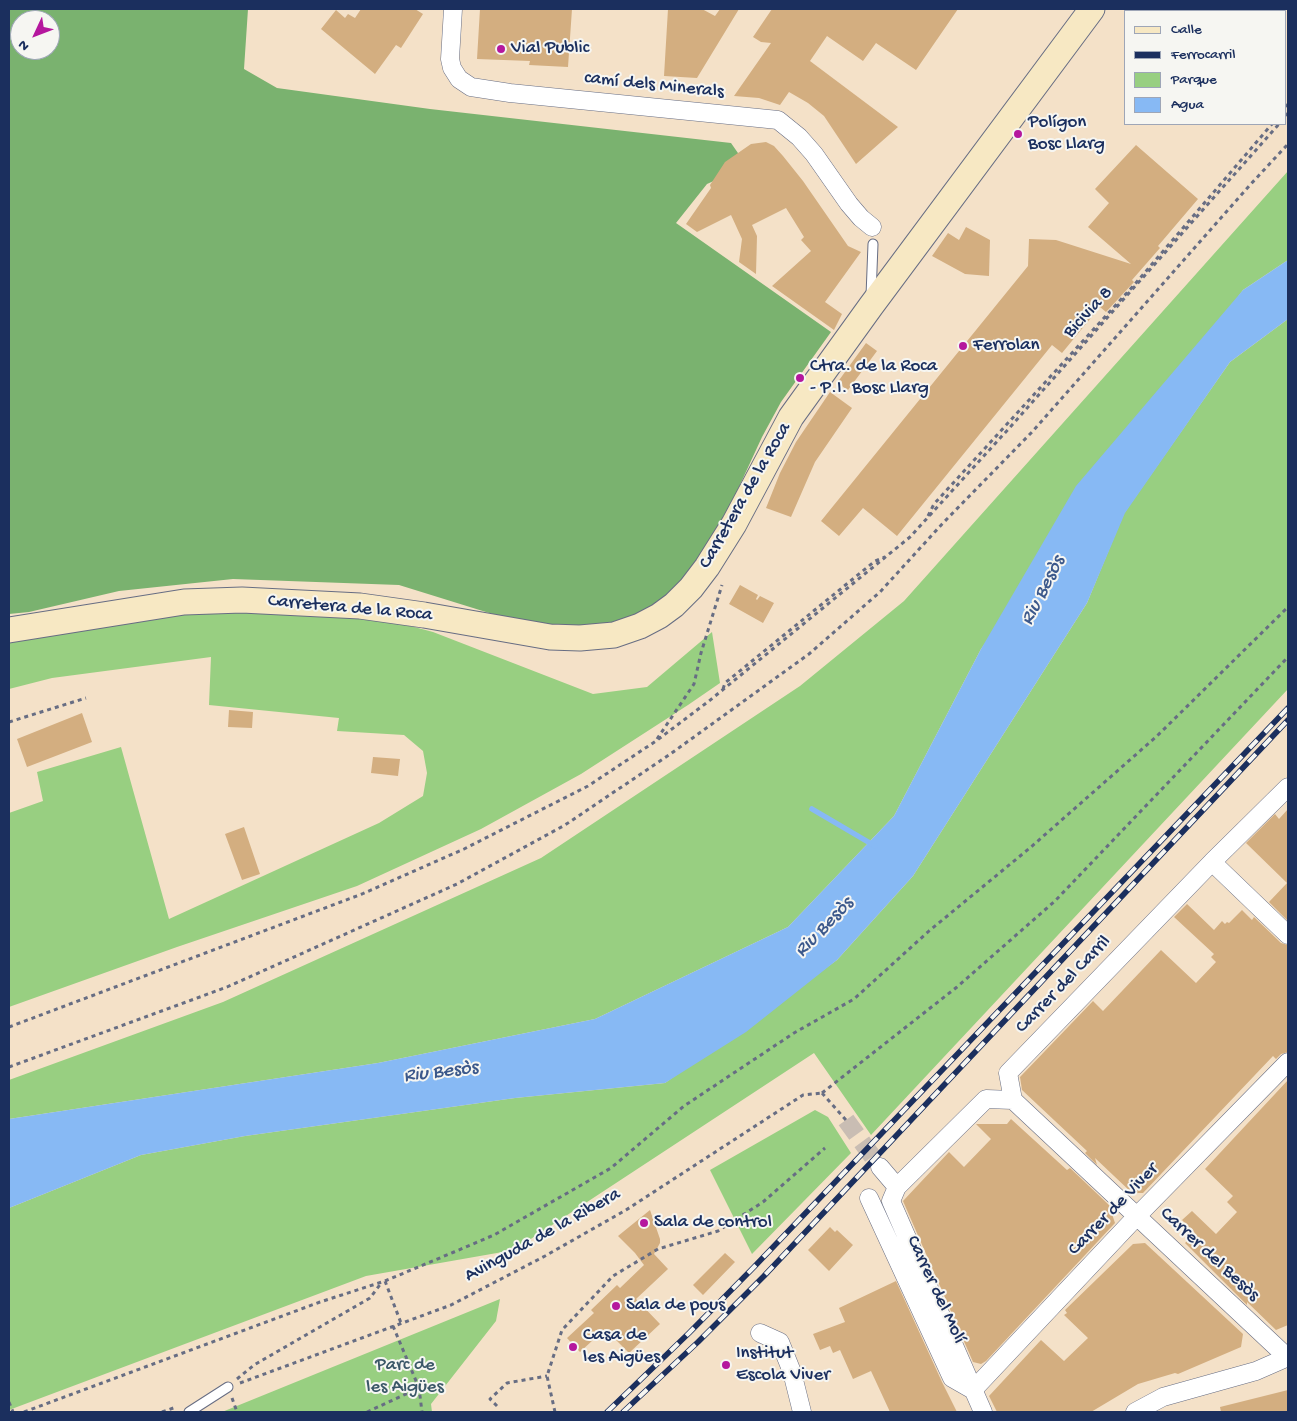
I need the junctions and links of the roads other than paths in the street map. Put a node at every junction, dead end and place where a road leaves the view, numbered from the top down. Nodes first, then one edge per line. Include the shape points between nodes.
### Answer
1 (453, 9) edge
2 (1092, 9) edge
3 (872, 235) joint
4 (871, 306) junction
5 (9, 630) edge
6 (1288, 787) edge
7 (1212, 862) junction
8 (1288, 935) edge
9 (1288, 1062) edge
10 (1013, 1100) junction
11 (880, 1167) tunnel mouth
12 (894, 1194) junction
13 (869, 1198) dead end
14 (1137, 1216) junction
15 (760, 1333) dead end
16 (1288, 1357) edge
17 (228, 1387) road end
18 (973, 1390) junction
19 (189, 1412) edge
20 (802, 1412) edge
21 (983, 1412) edge
22 (1135, 1412) edge

1 - 3 street, camí dels Minerals via 452,68 459,79 471,87 778,120 809,148
2 - 4 street, Carretera de la Roca
3 - 4 lane
4 - 5 street, Carretera de la Roca via 791,417 734,524 707,567 674,605 640,626 614,635 550,636 360,606 242,600 184,602
6 - 7 street, Carrer del Carril
7 - 8 street
7 - 10 street, Carrer del Carril via 1008,1073
9 - 14 street, Carrer de Viver
10 - 12 street via 986,1098
10 - 14 street, Carrer del Besòs
11 - 12 street, Carrer del Molí
12 - 18 street, Carrer del Molí
13 - 18 street, Carrer del Molí via 952,1378
14 - 16 street, Carrer del Besòs
14 - 18 street, Carrer de Viver
15 - 20 street via 780,1342
16 - 22 street via 1256,1371 1163,1397
17 - 19 lane
18 - 21 street, Carrer del Molí

